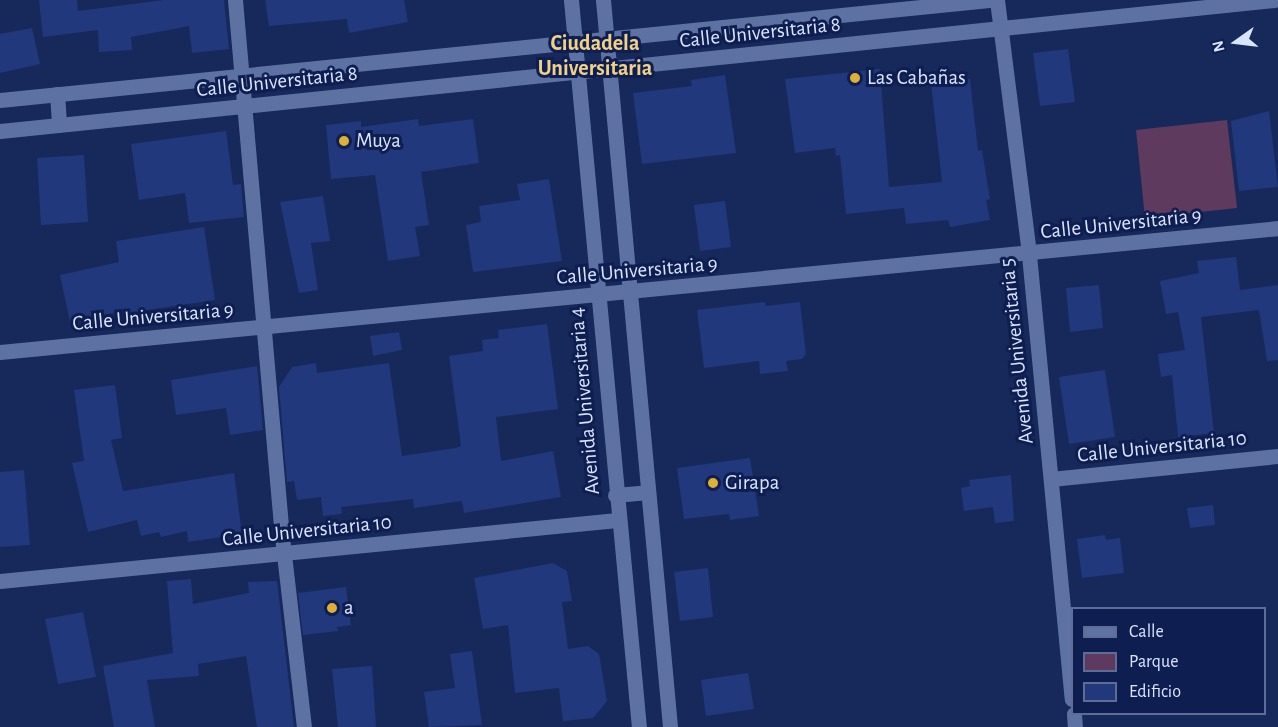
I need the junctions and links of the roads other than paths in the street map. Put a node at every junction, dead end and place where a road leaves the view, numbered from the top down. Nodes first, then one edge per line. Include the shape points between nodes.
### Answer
1 (235, 0) edge
2 (571, 0) edge
3 (603, 0) edge
4 (988, 0) edge
5 (997, 0) edge
6 (1274, 0) edge
7 (1000, 30) junction
8 (608, 39) junction
9 (575, 42) junction
10 (611, 70) junction
11 (578, 73) junction
12 (243, 77) junction
13 (57, 94) junction
14 (0, 99) edge
15 (245, 106) junction
16 (59, 125) junction
17 (0, 131) edge
18 (1278, 228) edge
19 (1029, 255) junction
20 (631, 293) junction
21 (597, 296) junction
22 (266, 327) junction
23 (0, 352) edge
24 (1278, 456) edge
25 (1051, 479) junction
26 (648, 492) junction
27 (615, 495) junction
28 (617, 520) junction
29 (284, 555) junction
30 (0, 580) edge
31 (1071, 689) edge
32 (304, 727) edge
33 (639, 727) edge
34 (670, 727) edge

1 - 12 street
2 - 9 street, Avenida Universitaria 4
3 - 8 street
4 - 8 street, Calle Universitaria 8
5 - 7 street, Avenida Universitaria 5
6 - 7 street, Calle Universitaria 8
7 - 10 street, Calle Universitaria 8
7 - 19 street, Avenida Universitaria 5
8 - 9 street, Calle Universitaria 8
8 - 10 street
9 - 11 street, Avenida Universitaria 4
9 - 12 street, Calle Universitaria 8
10 - 11 street, Calle Universitaria 8
10 - 20 street
11 - 15 street, Calle Universitaria 8
11 - 21 street, Avenida Universitaria 4
12 - 13 street, Calle Universitaria 8
12 - 15 street
13 - 14 street, Calle Universitaria 8
13 - 16 street
15 - 16 street, Calle Universitaria 8
15 - 22 street
16 - 17 street, Calle Universitaria 8
18 - 19 street, Calle Universitaria 9
19 - 20 street, Calle Universitaria 9
19 - 25 street, Avenida Universitaria 5
20 - 21 street, Calle Universitaria 9
20 - 26 street
21 - 22 street, Calle Universitaria 9
21 - 27 street, Avenida Universitaria 4
22 - 23 street, Calle Universitaria 9
22 - 29 street
24 - 25 street, Calle Universitaria 10
25 - 31 street, Avenida Universitaria 5
26 - 27 street
26 - 34 street
27 - 28 street, Avenida Universitaria 4
28 - 29 street, Calle Universitaria 10
28 - 33 street, Avenida Universitaria 4
29 - 30 street, Calle Universitaria 10
29 - 32 street

